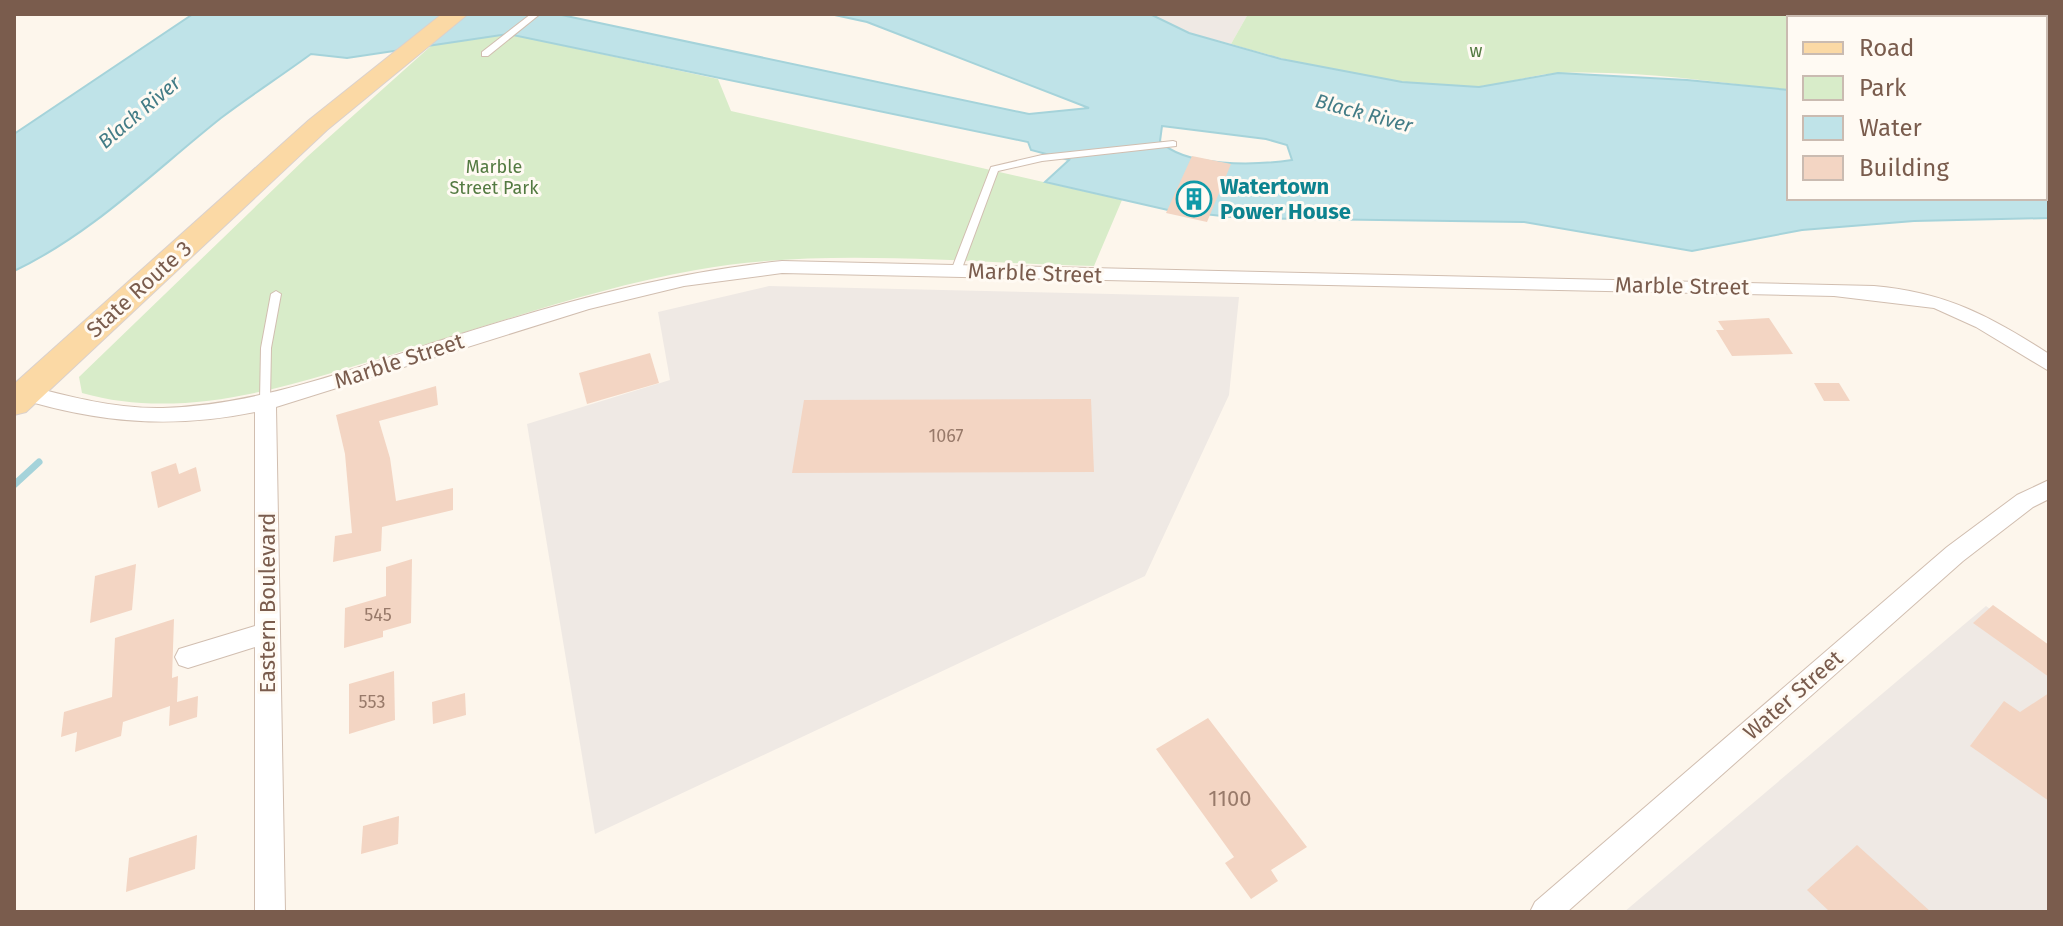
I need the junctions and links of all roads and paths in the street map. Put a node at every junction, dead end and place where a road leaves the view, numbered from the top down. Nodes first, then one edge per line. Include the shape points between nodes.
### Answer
1 (456, 14) edge
2 (536, 14) edge
3 (485, 54) dead end
4 (1173, 144) dead end
5 (956, 271) junction
6 (276, 294) dead end
7 (2049, 364) edge
8 (19, 398) edge
9 (265, 400) junction
10 (2049, 489) edge
11 (267, 633) junction
12 (188, 657) dead end
13 (270, 912) edge
14 (1545, 912) edge

1 - 8 main road, State Route 3 via 374,77
2 - 3 lane
4 - 5 lane via 1042,158 994,169
5 - 7 street, Marble Street via 1834,289 1941,304 1985,323
5 - 9 street, Marble Street via 782,267 710,274 532,318
6 - 9 lane, Eastern Boulevard via 266,348
8 - 9 street, Marble Street via 130,416 217,411
9 - 11 street, Eastern Boulevard
10 - 14 street, Water Street via 1955,554
11 - 12 street
11 - 13 street, Eastern Boulevard

